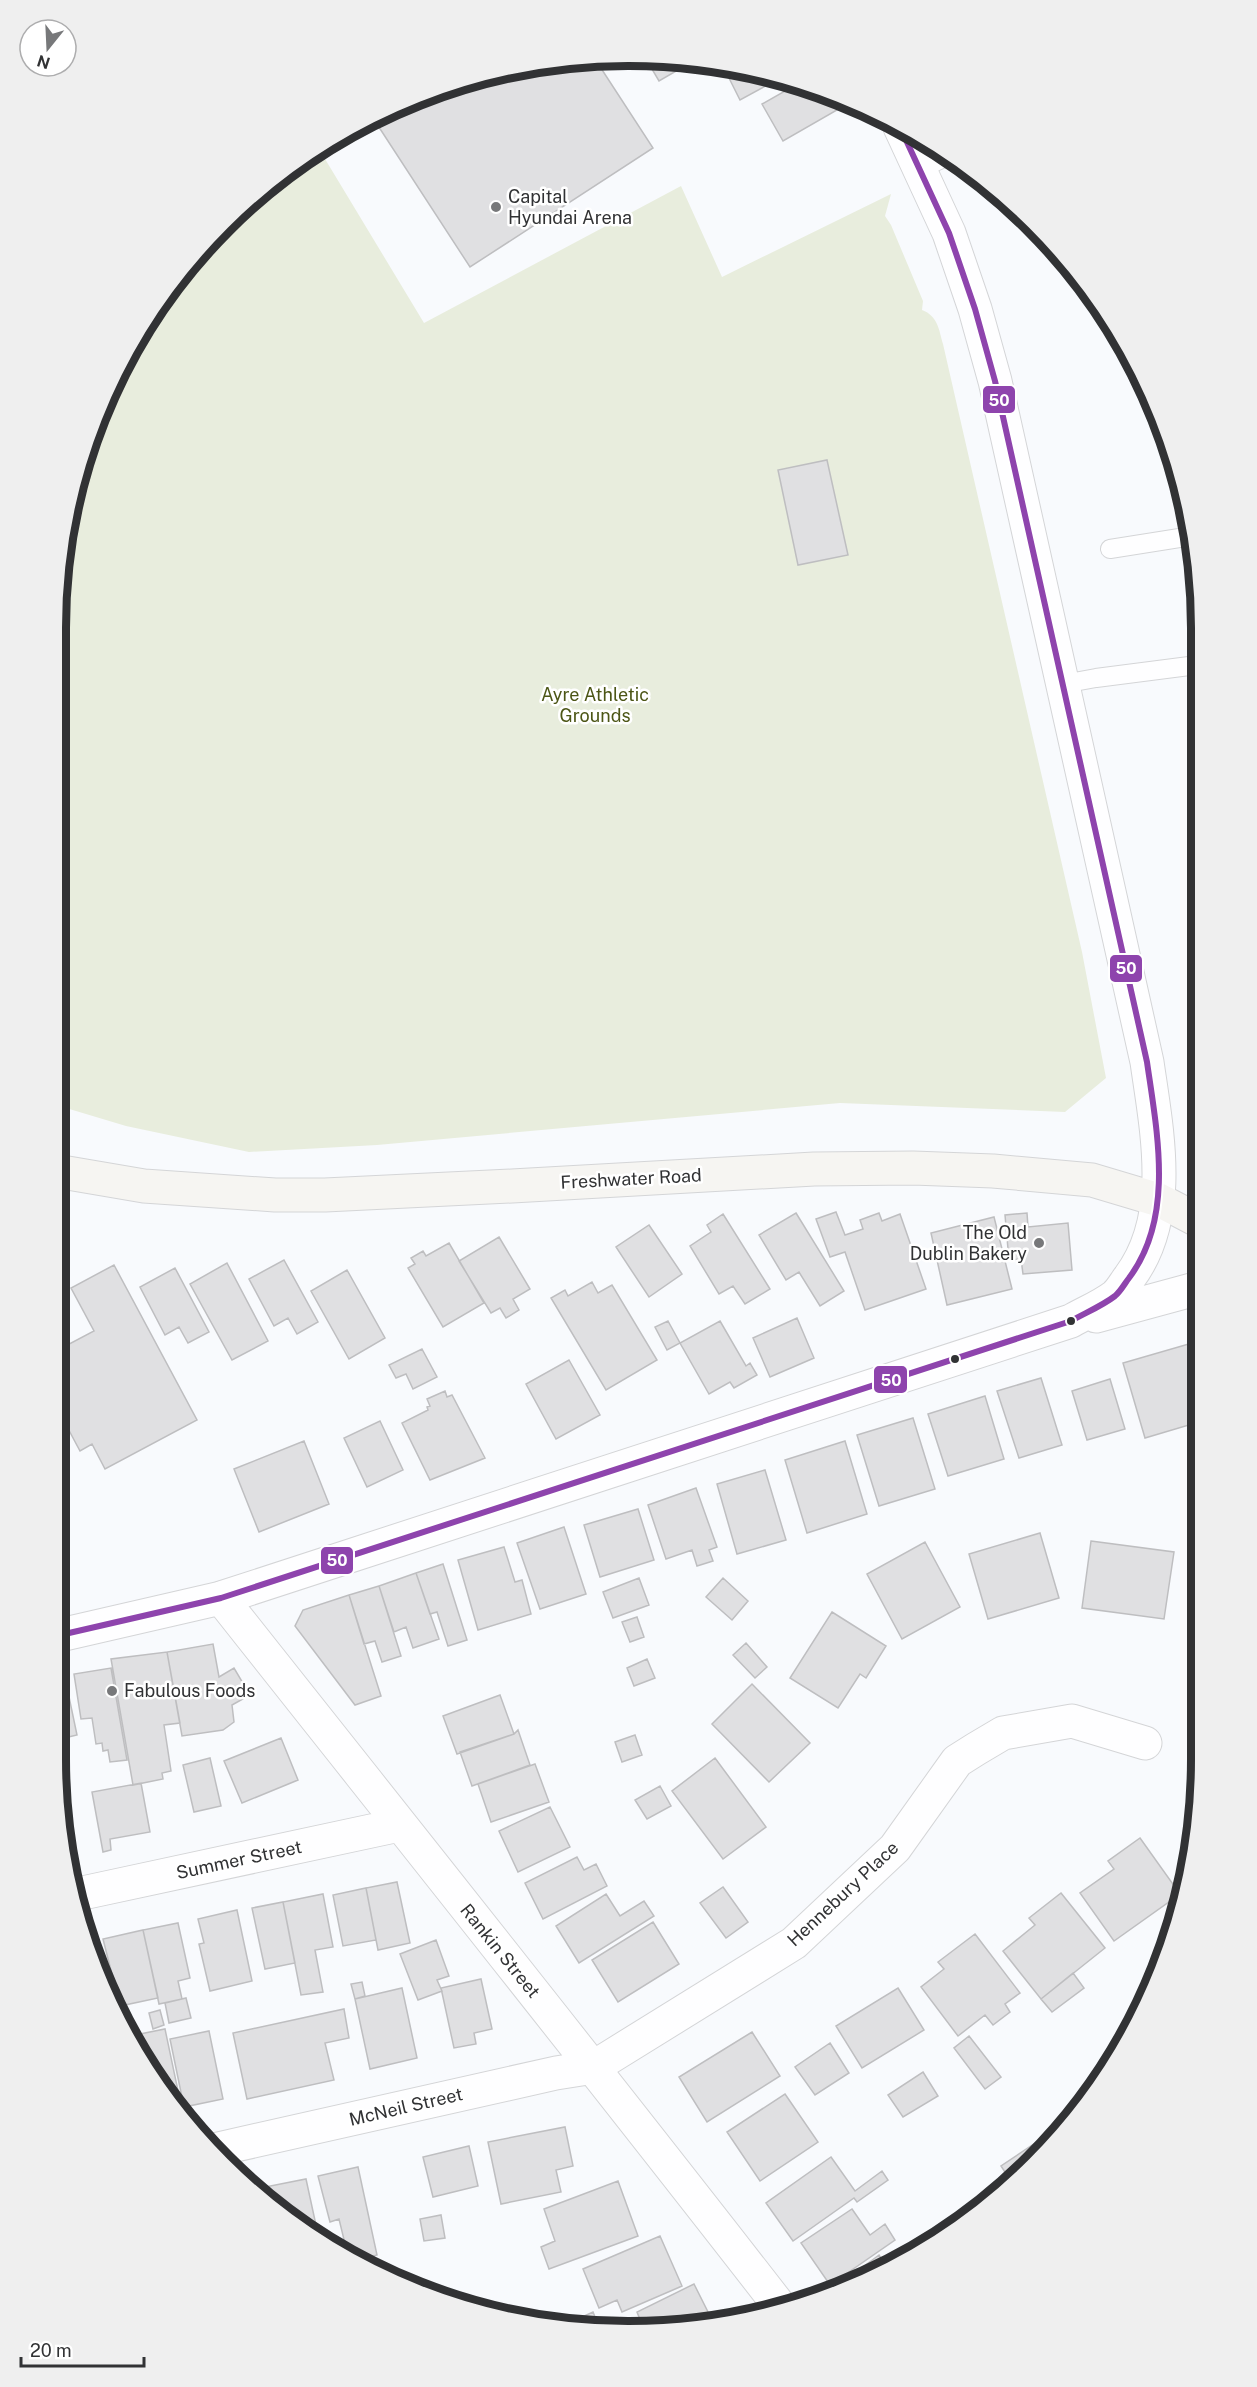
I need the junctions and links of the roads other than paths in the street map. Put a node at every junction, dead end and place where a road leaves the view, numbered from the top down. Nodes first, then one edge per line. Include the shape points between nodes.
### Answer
1 (917, 145) edge
2 (933, 163) edge
3 (1183, 537) edge
4 (1110, 549) dead end
5 (1191, 666) edge
6 (1063, 684) junction
7 (66, 1173) edge
8 (1159, 1200) junction
9 (1191, 1217) edge
10 (1191, 1290) edge
11 (1071, 1322) junction
12 (221, 1598) junction
13 (66, 1634) edge
14 (1144, 1743) dead end
15 (399, 1826) junction
16 (83, 1893) edge
17 (594, 2067) junction
18 (223, 2148) edge
19 (776, 2301) edge

1 - 2 street
2 - 6 street via 949,232 995,381
3 - 4 lane
5 - 6 lane
6 - 8 street via 1147,1062 1158,1150
7 - 8 main road, Freshwater Road via 144,1186 285,1195 814,1168 913,1168 1092,1180
8 - 9 main road, Freshwater Road
8 - 11 street via 1141,1263 1116,1295
10 - 11 street
11 - 12 street
12 - 13 street
12 - 15 street, Rankin Street
14 - 17 street, Hennebury Place via 1072,1721 1004,1733 985,1744 957,1761 895,1848 794,1943
15 - 16 street, Summer Street
15 - 17 street, Rankin Street
17 - 18 street, McNeil Street
17 - 19 street, Rankin Street

